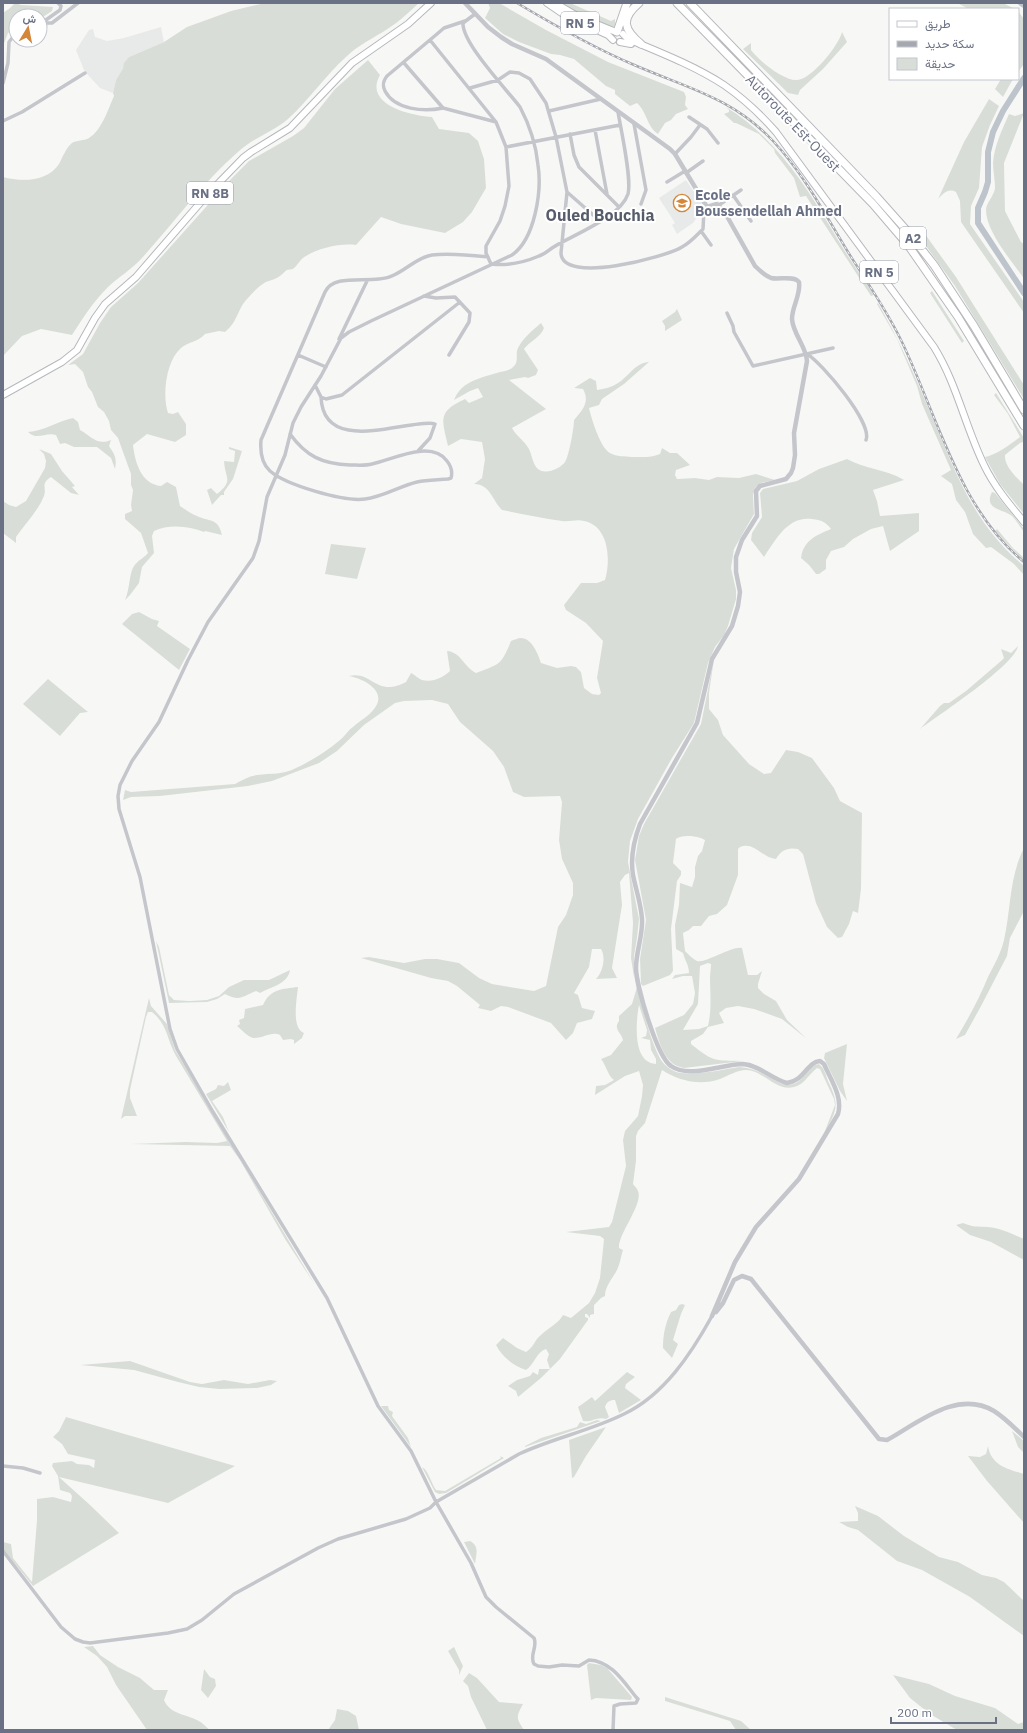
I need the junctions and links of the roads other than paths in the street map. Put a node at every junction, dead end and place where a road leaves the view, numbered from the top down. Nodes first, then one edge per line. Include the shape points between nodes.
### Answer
1 (58, 3) edge
2 (78, 3) edge
3 (431, 3) edge
4 (466, 3) edge
5 (547, 3) edge
6 (556, 3) edge
7 (627, 3) edge
8 (639, 3) edge
9 (669, 3) edge
10 (676, 3) edge
11 (690, 3) edge
12 (694, 3) edge
13 (700, 13) junction
14 (475, 14) junction
15 (48, 18) edge
16 (466, 21) junction
17 (695, 21) junction
18 (48, 23) edge
19 (619, 30) junction
20 (430, 40) junction
21 (613, 40) junction
22 (620, 42) junction
23 (641, 44) junction
24 (9, 48) edge
25 (404, 63) junction
26 (682, 63) junction
27 (85, 73) dead end
28 (498, 80) junction
29 (3, 83) edge
30 (470, 88) junction
31 (601, 99) junction
32 (443, 108) junction
33 (549, 111) junction
34 (618, 112) junction
35 (689, 117) dead end
36 (3, 121) edge
37 (496, 122) junction
38 (634, 124) junction
39 (620, 125) junction
40 (700, 125) junction
41 (595, 130) junction
42 (570, 134) junction
43 (556, 137) junction
44 (533, 141) junction
45 (718, 143) dead end
46 (506, 147) junction
47 (675, 154) junction
48 (704, 161) dead end
49 (685, 172) junction
50 (667, 182) dead end
51 (741, 190) dead end
52 (567, 192) junction
53 (607, 195) junction
54 (733, 195) junction
55 (641, 204) dead end
56 (719, 205) junction
57 (619, 207) junction
58 (707, 207) junction
59 (751, 220) dead end
60 (600, 221) junction
61 (701, 231) junction
62 (562, 243) junction
63 (711, 245) dead end
64 (488, 257) junction
65 (491, 264) junction
66 (367, 281) junction
67 (424, 296) junction
68 (460, 302) junction
69 (727, 313) dead end
70 (337, 344) junction
71 (832, 348) dead end
72 (806, 354) junction
73 (298, 355) junction
74 (449, 355) dead end
75 (326, 367) junction
76 (315, 385) junction
77 (3, 394) edge
78 (321, 397) junction
79 (1024, 410) edge
80 (1024, 426) edge
81 (290, 434) junction
82 (866, 440) dead end
83 (418, 452) junction
84 (276, 475) junction
85 (1024, 522) edge
86 (712, 1316) junction
87 (1024, 1437) edge
88 (3, 1466) edge
89 (40, 1473) dead end
90 (436, 1502) junction
91 (3, 1551) edge
92 (614, 1730) edge

1 - 15 street via 61,6 60,10
2 - 18 street
3 - 77 main road, RN 8B via 408,24 352,63 290,128 243,158 207,195 136,277 105,304 77,350 62,362
4 - 14 street
5 - 21 main road, RN 5 via 566,16 608,35
6 - 19 main road, RN 5 via 579,17
7 - 19 highway
8 - 19 highway
9 - 17 highway
10 - 17 highway, Autoroute Est-Ouest / A2
11 - 13 highway, Autoroute Est-Ouest / A2
12 - 13 highway
13 - 79 highway, Autoroute Est-Ouest / A2 via 890,210 908,232 974,326
14 - 16 street
14 - 31 street via 501,37 546,59
16 - 20 street via 444,28
16 - 28 street via 463,26 475,50
17 - 80 highway, Autoroute Est-Ouest / A2 via 873,204 908,245 958,317
19 - 21 main road via 613,35
19 - 22 main road via 624,38
19 - 23 main road, RN 5 via 628,39
19 - 23 highway via 628,32
20 - 25 street
20 - 30 street
21 - 22 main road
22 - 26 main road, RN 5 via 627,42
23 - 26 main road, RN 5
24 - 29 street
25 - 32 street
25 - 32 street via 385,79 383,87 386,94 396,102 412,108
26 - 85 main road, RN 5 via 725,86 767,122 788,148 934,347 952,379 984,465 999,490
27 - 36 street
28 - 30 street
28 - 33 street via 510,72 519,73 530,79
28 - 44 street via 520,107
30 - 37 street
31 - 33 street
31 - 34 street
32 - 37 street
33 - 43 street
34 - 38 street
34 - 39 street
35 - 40 street
37 - 46 street
38 - 47 street
38 - 55 street via 646,190
39 - 41 street
39 - 57 street via 629,186
40 - 45 street via 707,129
40 - 47 street
41 - 42 street
41 - 53 street
42 - 43 street
42 - 53 street via 576,163
43 - 44 street
43 - 52 street
44 - 46 street
44 - 65 street via 539,172 531,229 519,250
46 - 64 street via 508,196 500,221 487,243
47 - 49 street
48 - 49 street
49 - 50 street
49 - 58 street
51 - 54 street
52 - 60 street
52 - 62 street
53 - 57 street
54 - 56 street
54 - 59 street
56 - 58 street
56 - 72 street via 761,272 772,278 798,280 800,286 792,321
57 - 60 street
58 - 61 street via 704,210 704,226
60 - 62 street
61 - 62 street via 681,248 645,260 612,266 582,268 567,265 561,256
61 - 63 street
62 - 65 street via 535,258 502,265
64 - 65 street
64 - 66 street via 445,254 426,256 394,275 381,280
65 - 67 street
66 - 70 street
66 - 73 street via 339,281 326,289
67 - 68 street via 454,297
67 - 70 street via 349,332
68 - 74 street via 470,313 470,318
68 - 78 street via 345,393 331,399
69 - 72 street via 734,332 753,366
70 - 75 street
71 - 72 street
72 - 82 street via 814,358 854,407 867,432
72 - 86 street via 794,433 793,468 786,479 760,486 756,491 758,516 742,540 736,557 740,592 732,626 712,659 697,723 640,824 632,853 633,874 642,919 636,975 656,1040 668,1064 689,1071 748,1065 788,1083 799,1079 813,1063 820,1062 824,1064 839,1099 838,1114 799,1180 756,1228 735,1262
73 - 75 street
73 - 84 street via 261,440 264,464
75 - 76 street
76 - 78 street
76 - 81 street via 298,411
78 - 83 street via 323,413 328,419 351,431 435,424 430,438
81 - 83 street via 309,455 348,465 371,464 402,454
81 - 84 street via 285,455
83 - 84 street via 436,452 444,457 452,470 451,478 417,482 357,500 315,491
84 - 90 street via 267,497 259,541 253,558 208,622 159,722 128,768 120,785 119,809 140,877 170,1029 177,1049 327,1298 378,1406 411,1451
86 - 87 street via 723,1304 736,1278 744,1276 752,1279 879,1439 887,1440 939,1410 962,1404 981,1406 995,1412
86 - 90 street via 700,1339 680,1367 636,1408 612,1420 533,1447
88 - 89 street
90 - 91 street via 430,1508 406,1519 338,1539 318,1548 234,1594 187,1629 90,1643 75,1639 61,1627
90 - 92 street via 469,1560 486,1597 534,1638 534,1664 549,1667 582,1665 589,1660 604,1663 638,1699 636,1704 614,1706

